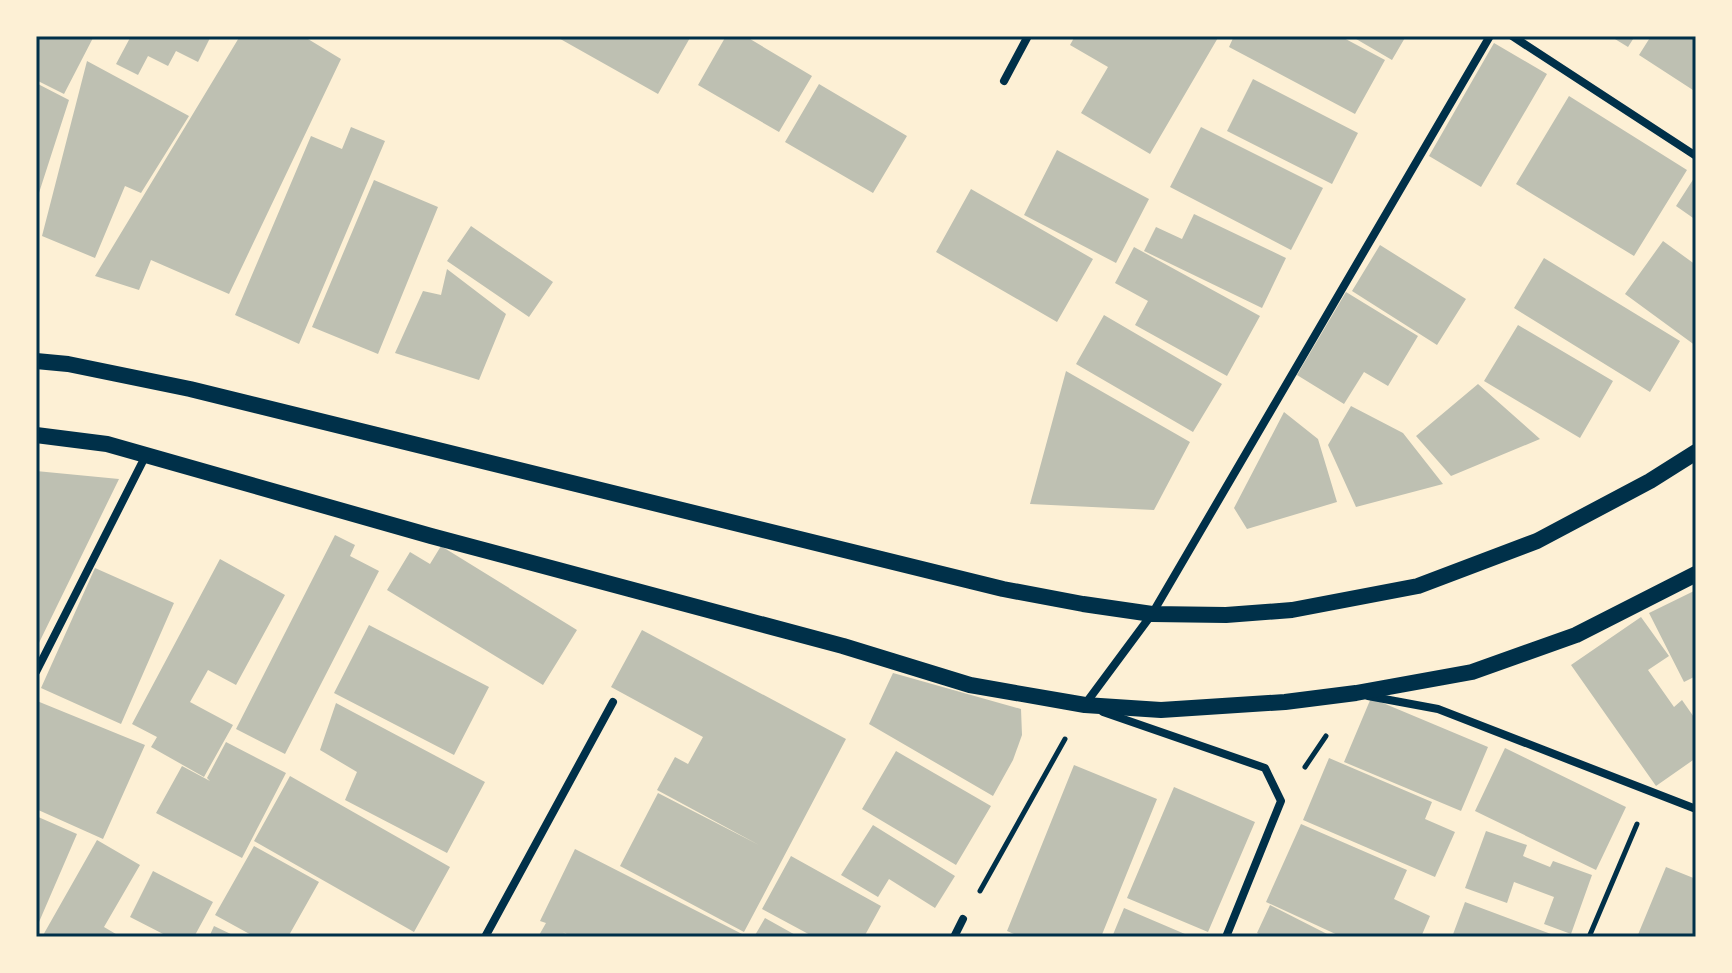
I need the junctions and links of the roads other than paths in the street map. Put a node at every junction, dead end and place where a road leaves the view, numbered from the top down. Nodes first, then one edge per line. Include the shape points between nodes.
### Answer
1 (1028, 36) edge
2 (1490, 36) edge
3 (1512, 36) edge
4 (1004, 81) dead end
5 (1696, 156) edge
6 (36, 361) edge
7 (36, 435) edge
8 (1696, 452) edge
9 (145, 457) junction
10 (1696, 574) edge
11 (1152, 614) junction
12 (36, 672) edge
13 (1356, 693) junction
14 (613, 702) dead end
15 (1085, 705) junction
16 (1696, 809) edge
17 (963, 919) road end
18 (485, 937) edge
19 (954, 937) edge
20 (1226, 937) edge

1 - 4 street
2 - 11 street
3 - 5 street
6 - 11 main road via 190,389 1003,589
7 - 9 main road via 107,444
8 - 11 main road via 1537,541 1418,586 1292,610
9 - 12 street
9 - 15 main road via 970,685
10 - 13 main road via 1576,635 1472,672
11 - 15 street
13 - 15 main road via 1161,710
13 - 16 street via 1438,709
14 - 18 street
15 - 20 street via 1265,768 1281,801
17 - 19 street

